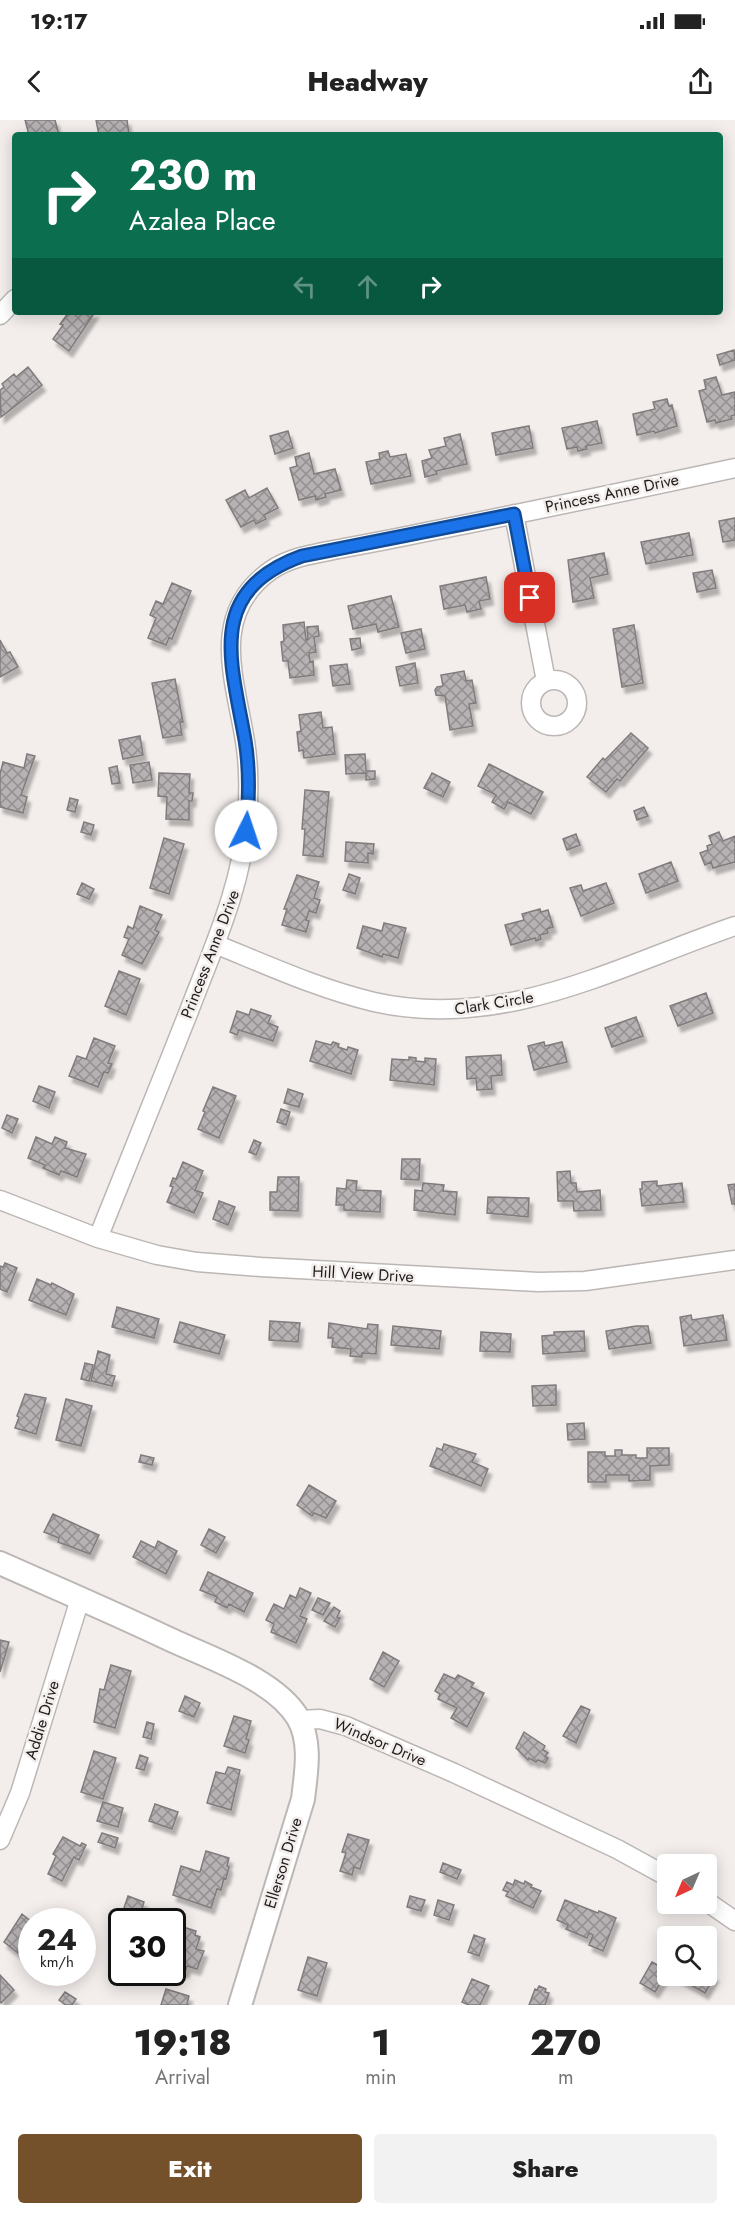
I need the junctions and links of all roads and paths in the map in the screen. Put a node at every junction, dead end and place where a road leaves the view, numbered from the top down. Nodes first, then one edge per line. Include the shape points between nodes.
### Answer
1 (12, 302) edge
2 (0, 315) edge
3 (735, 468) edge
4 (514, 514) junction
5 (546, 681) dead end
6 (735, 926) edge
7 (215, 944) junction
8 (0, 1200) edge
9 (98, 1238) junction
10 (735, 1260) edge
11 (0, 1563) edge
12 (80, 1599) junction
13 (299, 1720) junction
14 (0, 1840) edge
15 (657, 1871) edge
16 (717, 1909) edge
17 (735, 1921) edge
18 (240, 2005) edge

1 - 2 street
3 - 4 street, Princess Anne Drive
4 - 5 street
4 - 7 street, Princess Anne Drive via 302,556 271,570 245,596 231,628 230,646 245,742 248,816 237,882
6 - 7 street, Clark Circle via 541,996 501,1005 447,1010 412,1008 347,995
7 - 9 street, Princess Anne Drive
8 - 9 street, Hill View Drive
9 - 10 street, Hill View Drive via 197,1262 538,1282 585,1281
11 - 12 street
12 - 13 street via 258,1682 291,1708
12 - 14 street, Addie Drive via 20,1793
13 - 15 street, Windsor Drive via 320,1719 346,1726 454,1773
13 - 18 street, Ellerson Drive via 306,1745 303,1799
16 - 17 street

